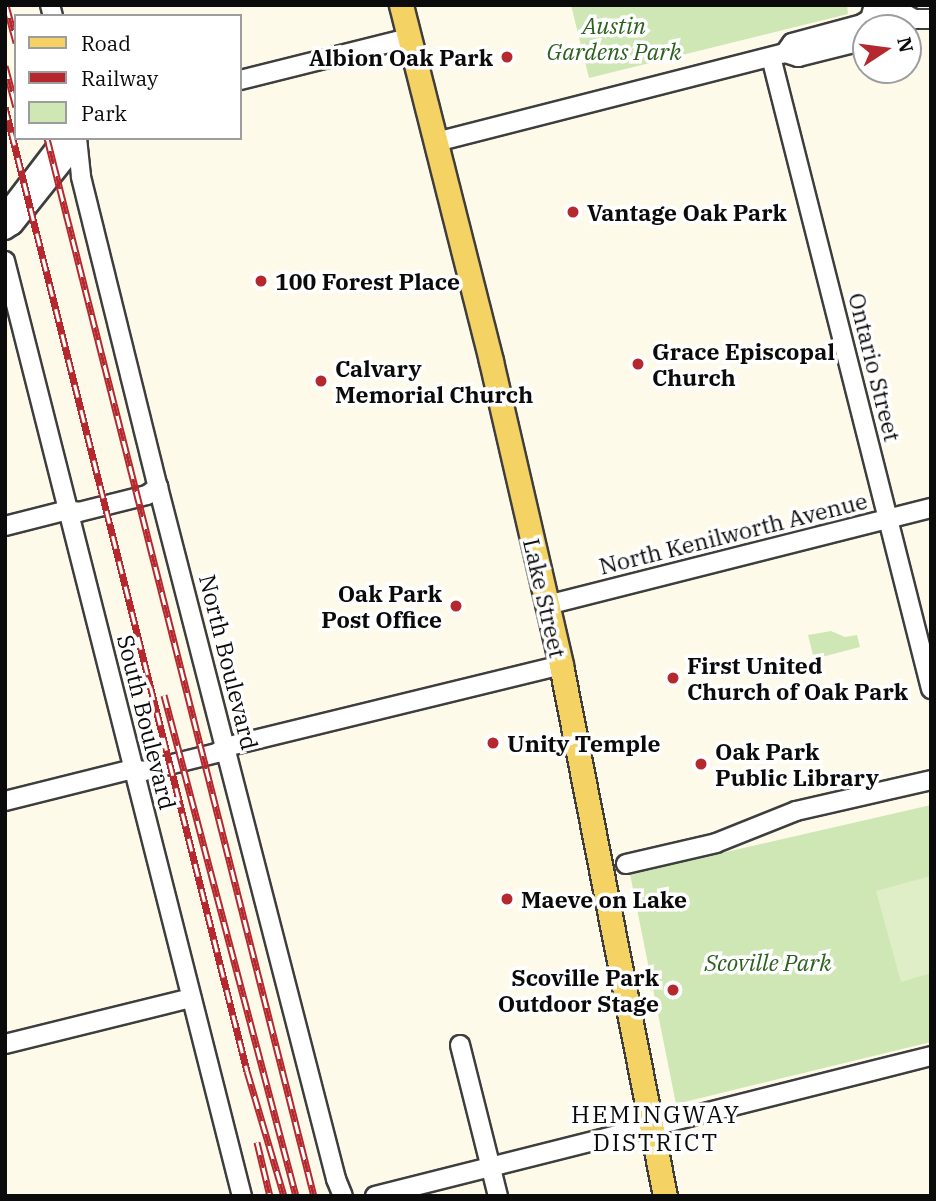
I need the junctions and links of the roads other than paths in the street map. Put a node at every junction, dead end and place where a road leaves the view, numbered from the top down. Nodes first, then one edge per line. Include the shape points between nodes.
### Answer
1 (401, 5) edge
2 (889, 5) edge
3 (931, 19) edge
4 (409, 38) junction
5 (852, 38) edge
6 (778, 55) junction
7 (242, 80) edge
8 (64, 140) edge
9 (74, 140) edge
10 (75, 140) edge
11 (436, 142) junction
12 (5, 214) edge
13 (5, 230) edge
14 (5, 261) edge
15 (158, 487) junction
16 (931, 508) edge
17 (68, 510) junction
18 (889, 518) junction
19 (5, 526) edge
20 (547, 605) junction
21 (561, 664) junction
22 (931, 689) edge
23 (225, 747) junction
24 (133, 769) junction
25 (931, 780) edge
26 (5, 801) edge
27 (626, 864) dead end
28 (191, 998) junction
29 (5, 1044) edge
30 (460, 1045) dead end
31 (931, 1056) edge
32 (652, 1126) junction
33 (491, 1167) junction
34 (242, 1196) edge
35 (343, 1196) edge
36 (376, 1196) edge
37 (498, 1196) edge
38 (665, 1196) edge

1 - 4 main road, Lake Street
2 - 3 street via 914,19
4 - 7 street
4 - 11 main road, Lake Street
5 - 6 street via 792,43
6 - 11 street
6 - 18 street, Ontario Street
8 - 12 street
9 - 13 street via 65,160
10 - 15 street, North Boulevard
11 - 20 main road, Lake Street
14 - 17 street, South Boulevard
15 - 17 street via 143,484 76,501
15 - 23 street, North Boulevard
16 - 18 street, North Kenilworth Avenue
17 - 19 street
17 - 24 street, South Boulevard
18 - 20 street, North Kenilworth Avenue
18 - 22 street, Ontario Street
20 - 21 main road, Lake Street
21 - 23 street
21 - 32 main road, Lake Street
23 - 24 street via 144,771
23 - 35 street, North Boulevard
24 - 26 street
24 - 28 street, South Boulevard
25 - 27 street via 796,811 716,844
28 - 29 street
28 - 34 street, South Boulevard
30 - 33 street
31 - 32 street
32 - 33 street
32 - 38 main road, Lake Street
33 - 36 street
33 - 37 street

